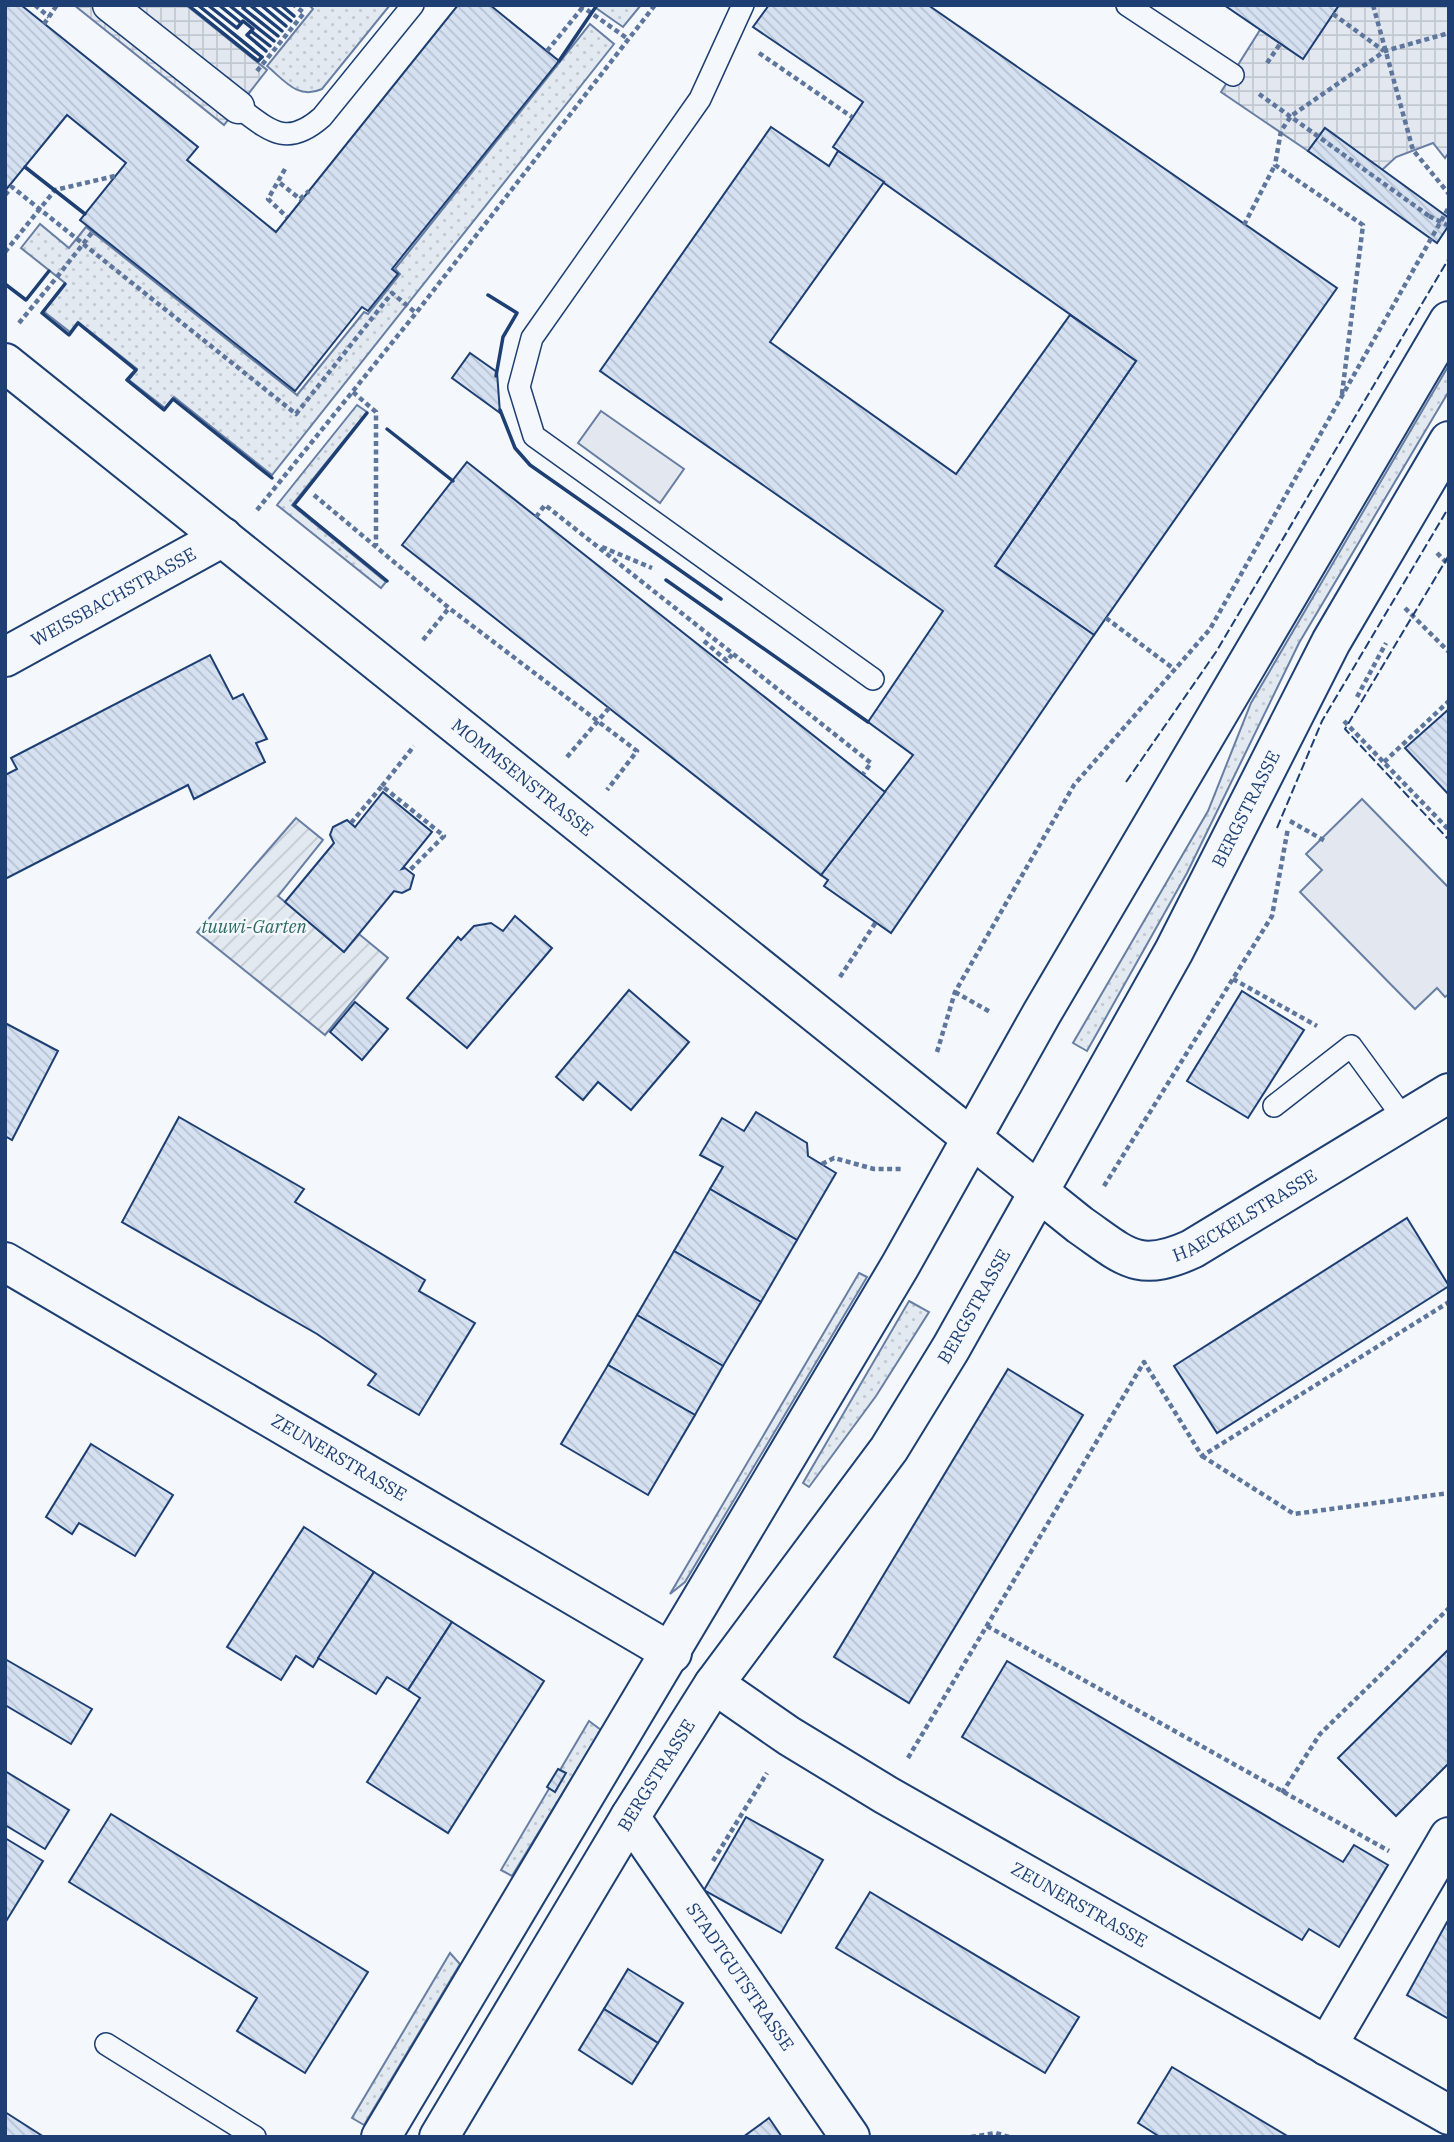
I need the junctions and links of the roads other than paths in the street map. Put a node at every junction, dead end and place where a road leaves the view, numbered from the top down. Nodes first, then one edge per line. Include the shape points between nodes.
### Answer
1 (109, 5) edge
2 (413, 5) edge
3 (743, 5) edge
4 (1128, 5) edge
5 (1233, 75) road end
6 (238, 107) joint
7 (1449, 321) edge
8 (9, 347) edge
9 (1449, 441) edge
10 (223, 537) junction
11 (5, 657) edge
12 (873, 679) dead end
13 (1449, 1093) edge
14 (1274, 1106) dead end
15 (1405, 1120) junction
16 (972, 1138) junction
17 (1040, 1193) junction
18 (5, 1262) edge
19 (672, 1653) junction
20 (714, 1684) junction
21 (630, 1817) junction
22 (1449, 1837) edge
23 (106, 2044) dead end
24 (1327, 2046) junction
25 (1449, 2115) edge
26 (255, 2137) edge
27 (381, 2137) edge
28 (439, 2137) edge
29 (850, 2137) edge

1 - 6 street
2 - 6 lane via 307,130 279,133
3 - 12 lane via 700,99 537,330 519,387 534,436
4 - 5 lane
7 - 16 street
8 - 10 street, MOMMSENSTRASSE
9 - 17 street, BERGSTRASSE via 1331,642 1174,951
10 - 11 street, WEISSBACHSTRASSE
10 - 16 street, MOMMSENSTRASSE
13 - 15 street, HAECKELSTRASSE
14 - 15 lane via 1351,1045
15 - 17 street, HAECKELSTRASSE via 1165,1261 1138,1261
16 - 17 street, MOMMSENSTRASSE
16 - 19 street
17 - 20 street, BERGSTRASSE via 889,1450
18 - 19 street, ZEUNERSTRASSE
19 - 27 street
20 - 21 street, BERGSTRASSE
20 - 24 street, ZEUNERSTRASSE via 886,1795
21 - 28 street, BERGSTRASSE
21 - 29 street, STADTGUTSTRASSE
22 - 24 street
23 - 26 lane
24 - 25 street, ZEUNERSTRASSE

